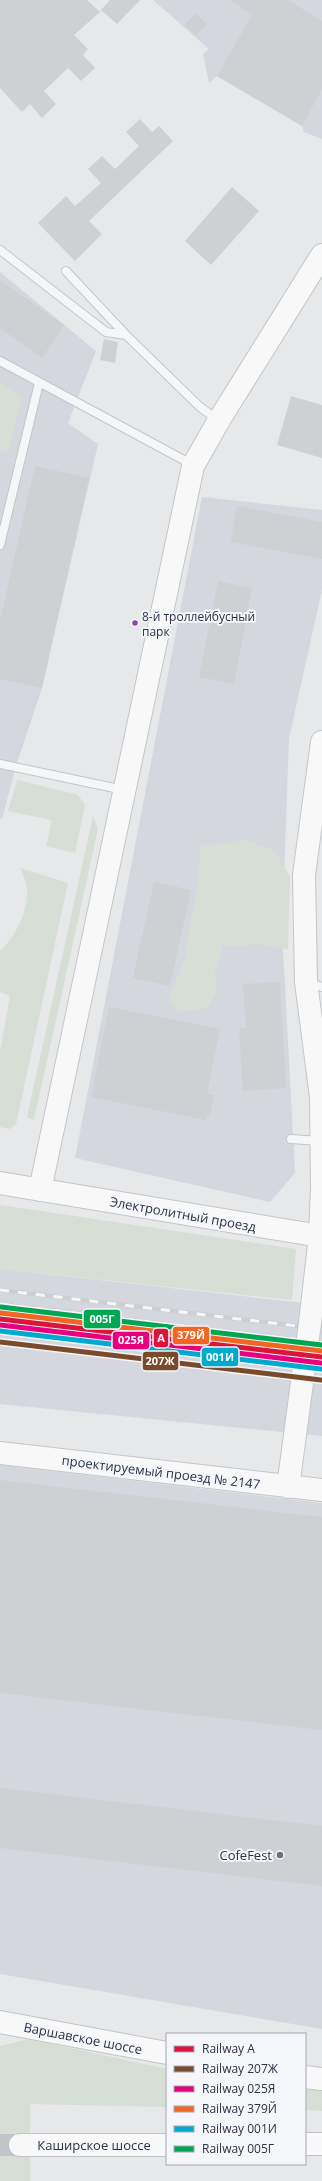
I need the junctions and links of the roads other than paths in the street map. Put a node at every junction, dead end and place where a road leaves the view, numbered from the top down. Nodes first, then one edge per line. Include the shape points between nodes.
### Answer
1 (0, 250) edge
2 (322, 255) edge
3 (66, 271) dead end
4 (126, 335) junction
5 (0, 361) edge
6 (39, 383) junction
7 (219, 420) junction
8 (193, 466) junction
9 (0, 545) edge
10 (322, 742) edge
11 (0, 764) edge
12 (318, 786) edge
13 (124, 790) junction
14 (314, 984) edge
15 (291, 1139) dead end
16 (321, 1141) edge
17 (0, 1183) edge
18 (322, 1184) edge
19 (322, 1189) edge
20 (40, 1190) junction
21 (321, 1237) edge
22 (0, 1454) edge
23 (288, 1487) junction
24 (322, 1490) edge
25 (2, 2023) edge
26 (166, 2054) edge
27 (306, 2076) edge
28 (322, 2079) edge
29 (306, 2144) edge
30 (322, 2144) edge
31 (20, 2145) tunnel mouth
32 (166, 2145) edge

1 - 4 lane via 106,332
2 - 7 street
3 - 4 lane
4 - 7 lane via 200,406
5 - 6 lane
6 - 8 lane
6 - 9 lane
7 - 8 street
8 - 13 street
10 - 12 street
11 - 13 lane
12 - 14 street via 304,875
13 - 20 street
14 - 16 street
15 - 16 lane
16 - 18 street
17 - 20 street, Электролитный проезд
19 - 21 street
20 - 21 street, Электролитный проезд
21 - 23 street, bridge
22 - 23 street, проектируемый проезд № 2147
23 - 24 street, проектируемый проезд № 2147
25 - 26 street, Варшавское шоссе
27 - 28 street
29 - 30 street
31 - 32 street, Каширское шоссе

